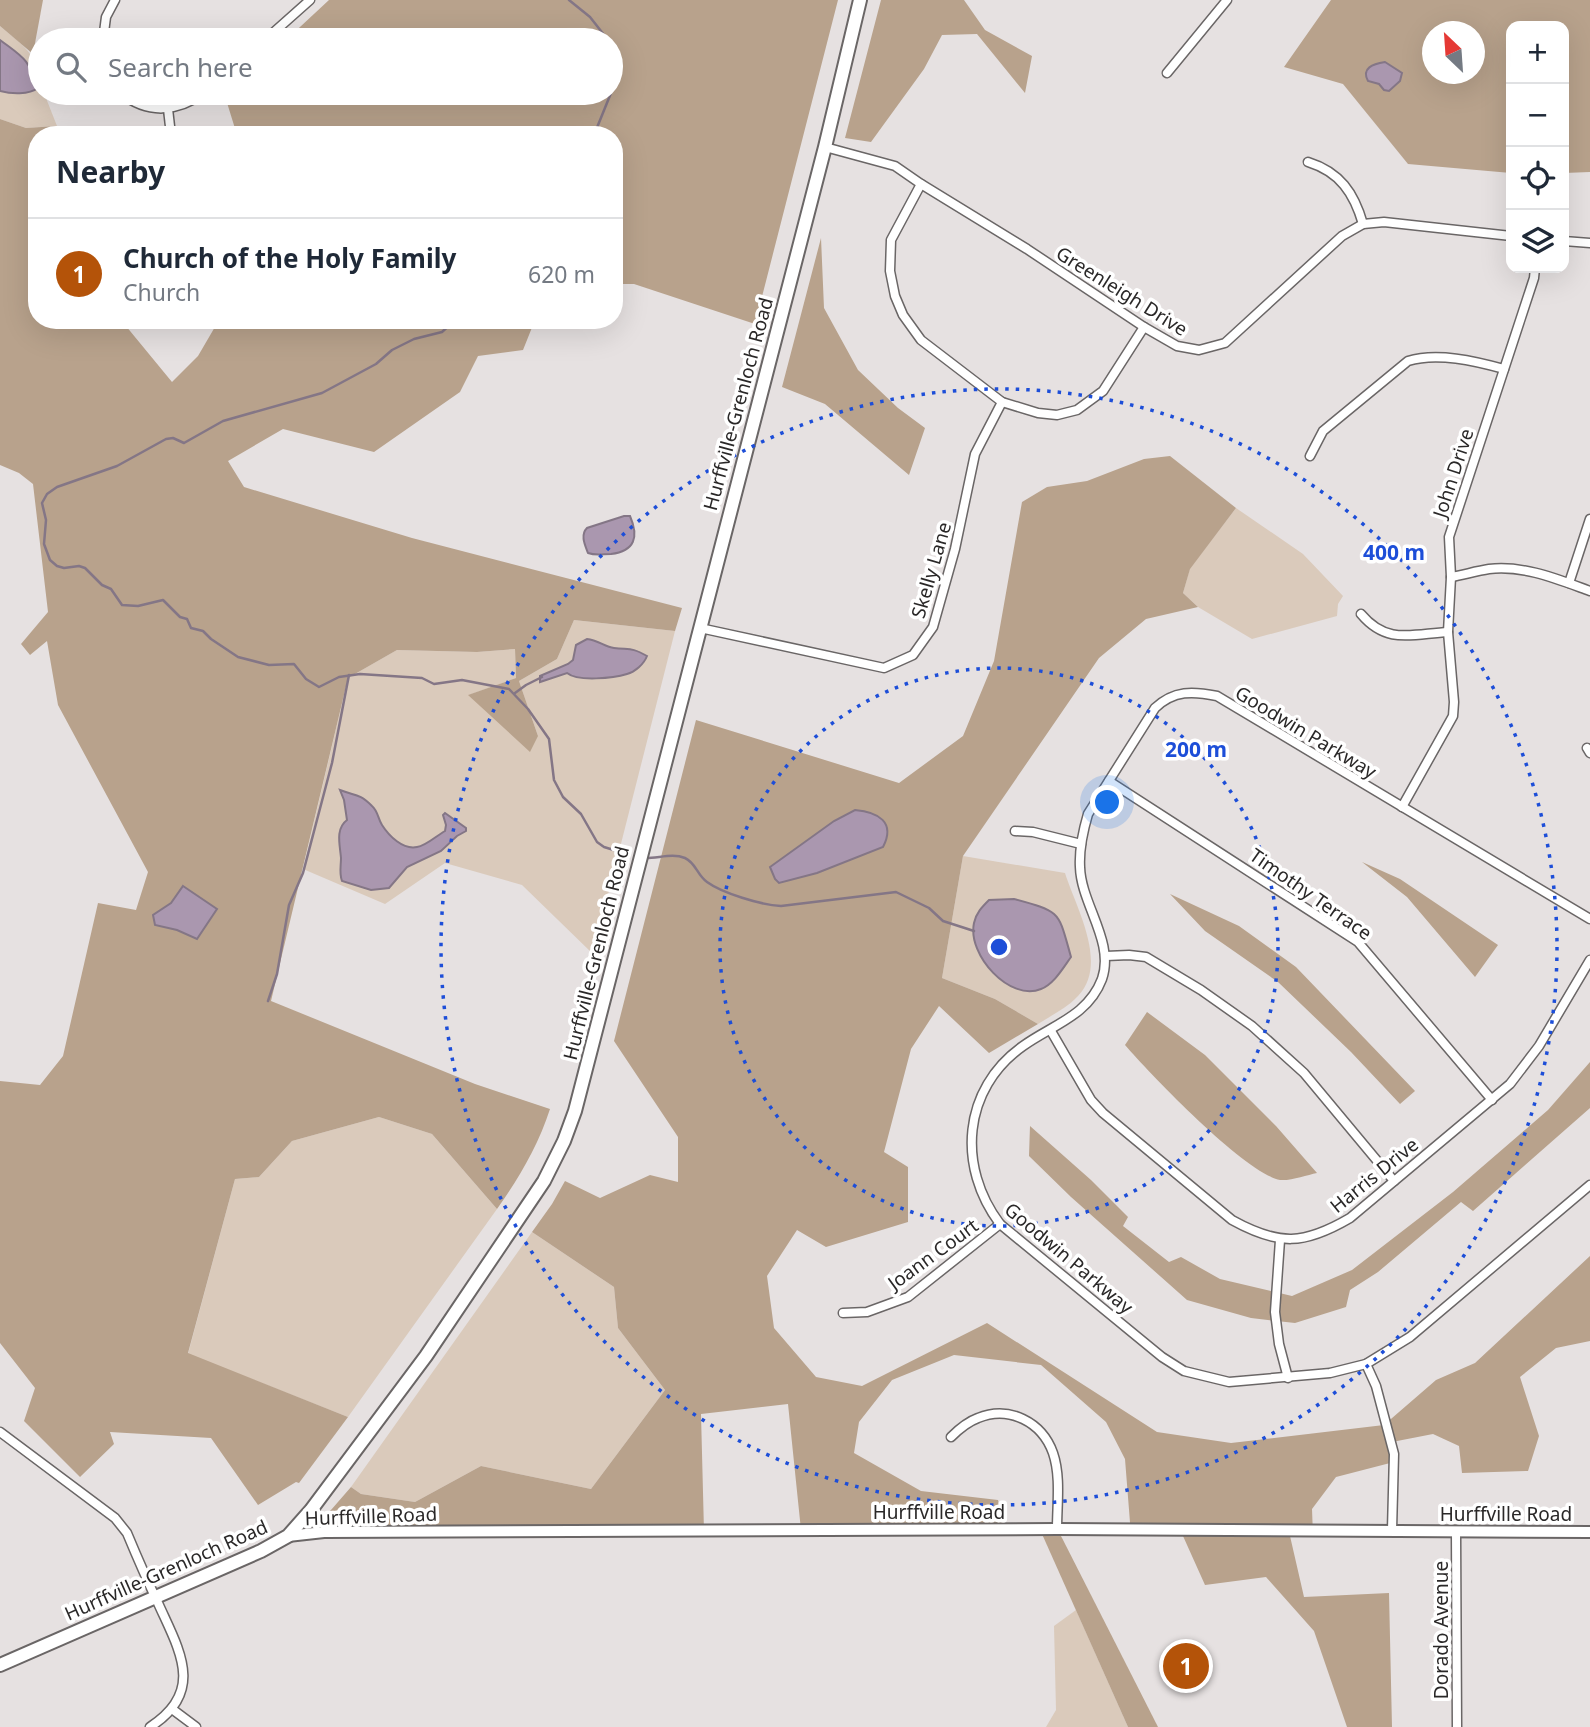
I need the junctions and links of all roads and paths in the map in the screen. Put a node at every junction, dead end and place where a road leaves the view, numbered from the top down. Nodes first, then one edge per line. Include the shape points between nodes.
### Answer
1 (115, 0) edge
2 (310, 0) edge
3 (859, 0) edge
4 (1227, 0) edge
5 (105, 28) edge
6 (278, 28) edge
7 (1167, 73) dead end
8 (141, 105) edge
9 (185, 105) edge
10 (168, 109) junction
11 (170, 126) edge
12 (825, 147) junction
13 (1308, 162) dead end
14 (921, 184) junction
15 (1363, 224) junction
16 (1506, 235) edge
17 (1569, 241) edge
18 (1590, 243) edge
19 (1534, 273) edge
20 (1144, 327) junction
21 (1504, 369) junction
22 (1002, 402) junction
23 (1311, 456) dead end
24 (1590, 519) edge
25 (1451, 577) junction
26 (1570, 583) junction
27 (1590, 591) edge
28 (1362, 614) dead end
29 (700, 628) junction
30 (1448, 632) junction
31 (1109, 781) junction
32 (1402, 807) junction
33 (1015, 831) dead end
34 (1081, 844) junction
35 (1590, 919) edge
36 (1105, 956) junction
37 (1590, 960) edge
38 (1051, 1031) junction
39 (1492, 1100) junction
40 (1394, 1181) junction
41 (1590, 1185) edge
42 (1000, 1224) junction
43 (1280, 1240) junction
44 (843, 1312) dead end
45 (1366, 1364) junction
46 (1289, 1378) junction
47 (0, 1432) edge
48 (951, 1437) dead end
49 (1057, 1530) junction
50 (1392, 1530) junction
51 (1456, 1532) junction
52 (1590, 1532) edge
53 (288, 1536) junction
54 (155, 1597) junction
55 (0, 1665) edge
56 (172, 1709) junction
57 (150, 1727) edge
58 (196, 1727) edge
59 (1457, 1727) edge

1 - 5 street
2 - 6 street
3 - 12 main road, Hurffville-Grenloch Road
4 - 7 street
8 - 10 street
9 - 10 street
10 - 11 street
12 - 14 street, Greenleigh Drive via 895,166
12 - 29 main road, Hurffville-Grenloch Road
13 - 15 street via 1324,167 1345,184
14 - 20 street, Greenleigh Drive
14 - 22 street via 891,240 895,296 922,340
15 - 16 street via 1384,222
15 - 20 street, Greenleigh Drive via 1342,236 1225,343 1188,350
17 - 18 street
19 - 21 street, John Drive
20 - 22 street via 1103,391 1077,410 1038,413
21 - 23 street via 1476,361 1408,361 1323,430
21 - 25 street, John Drive via 1453,519
22 - 29 street, Skelly Lane via 975,454 933,627 913,655 884,668
24 - 26 street
25 - 26 street via 1511,569
25 - 30 street, John Drive
26 - 27 street
28 - 30 street via 1383,633
29 - 53 main road, Hurffville-Grenloch Road via 564,1141 544,1181 443,1332
30 - 32 street, John Drive via 1452,716
31 - 32 street, Goodwin Parkway via 1155,708 1174,695 1198,692 1217,696
31 - 34 street, Goodwin Parkway via 1088,814
31 - 39 street, Timothy Terrace via 1358,942
32 - 35 street, Goodwin Parkway
33 - 34 street
34 - 36 street, Goodwin Parkway via 1081,875
36 - 38 street, Goodwin Parkway via 1102,979 1085,1009
36 - 40 street via 1146,957 1252,1026 1304,1073
37 - 39 street, Harris Drive via 1522,1071
38 - 42 street, Goodwin Parkway via 1005,1059 979,1103 971,1130 979,1185
38 - 43 street, Harris Drive via 1103,1113 1233,1220
39 - 40 street, Harris Drive
40 - 43 street, Harris Drive via 1332,1228 1308,1238
41 - 45 street, Goodwin Parkway via 1410,1337
42 - 44 street, Joann Court via 908,1297 867,1312
42 - 46 street, Goodwin Parkway via 1184,1371 1229,1382
43 - 46 street via 1275,1312
45 - 46 street, Goodwin Parkway
45 - 50 street via 1395,1454
47 - 54 street via 115,1518 127,1533
48 - 49 street via 979,1417 999,1413 1022,1416 1036,1427 1047,1439 1057,1471
49 - 50 street, Hurffville Road
49 - 53 street, Hurffville Road via 483,1530
50 - 51 street, Hurffville Road
51 - 52 street, Hurffville Road
51 - 59 street, Dorado Avenue
53 - 54 main road, Hurffville-Grenloch Road
54 - 55 main road, Hurffville-Grenloch Road
54 - 56 street via 184,1664 181,1689
56 - 57 street
56 - 58 street

